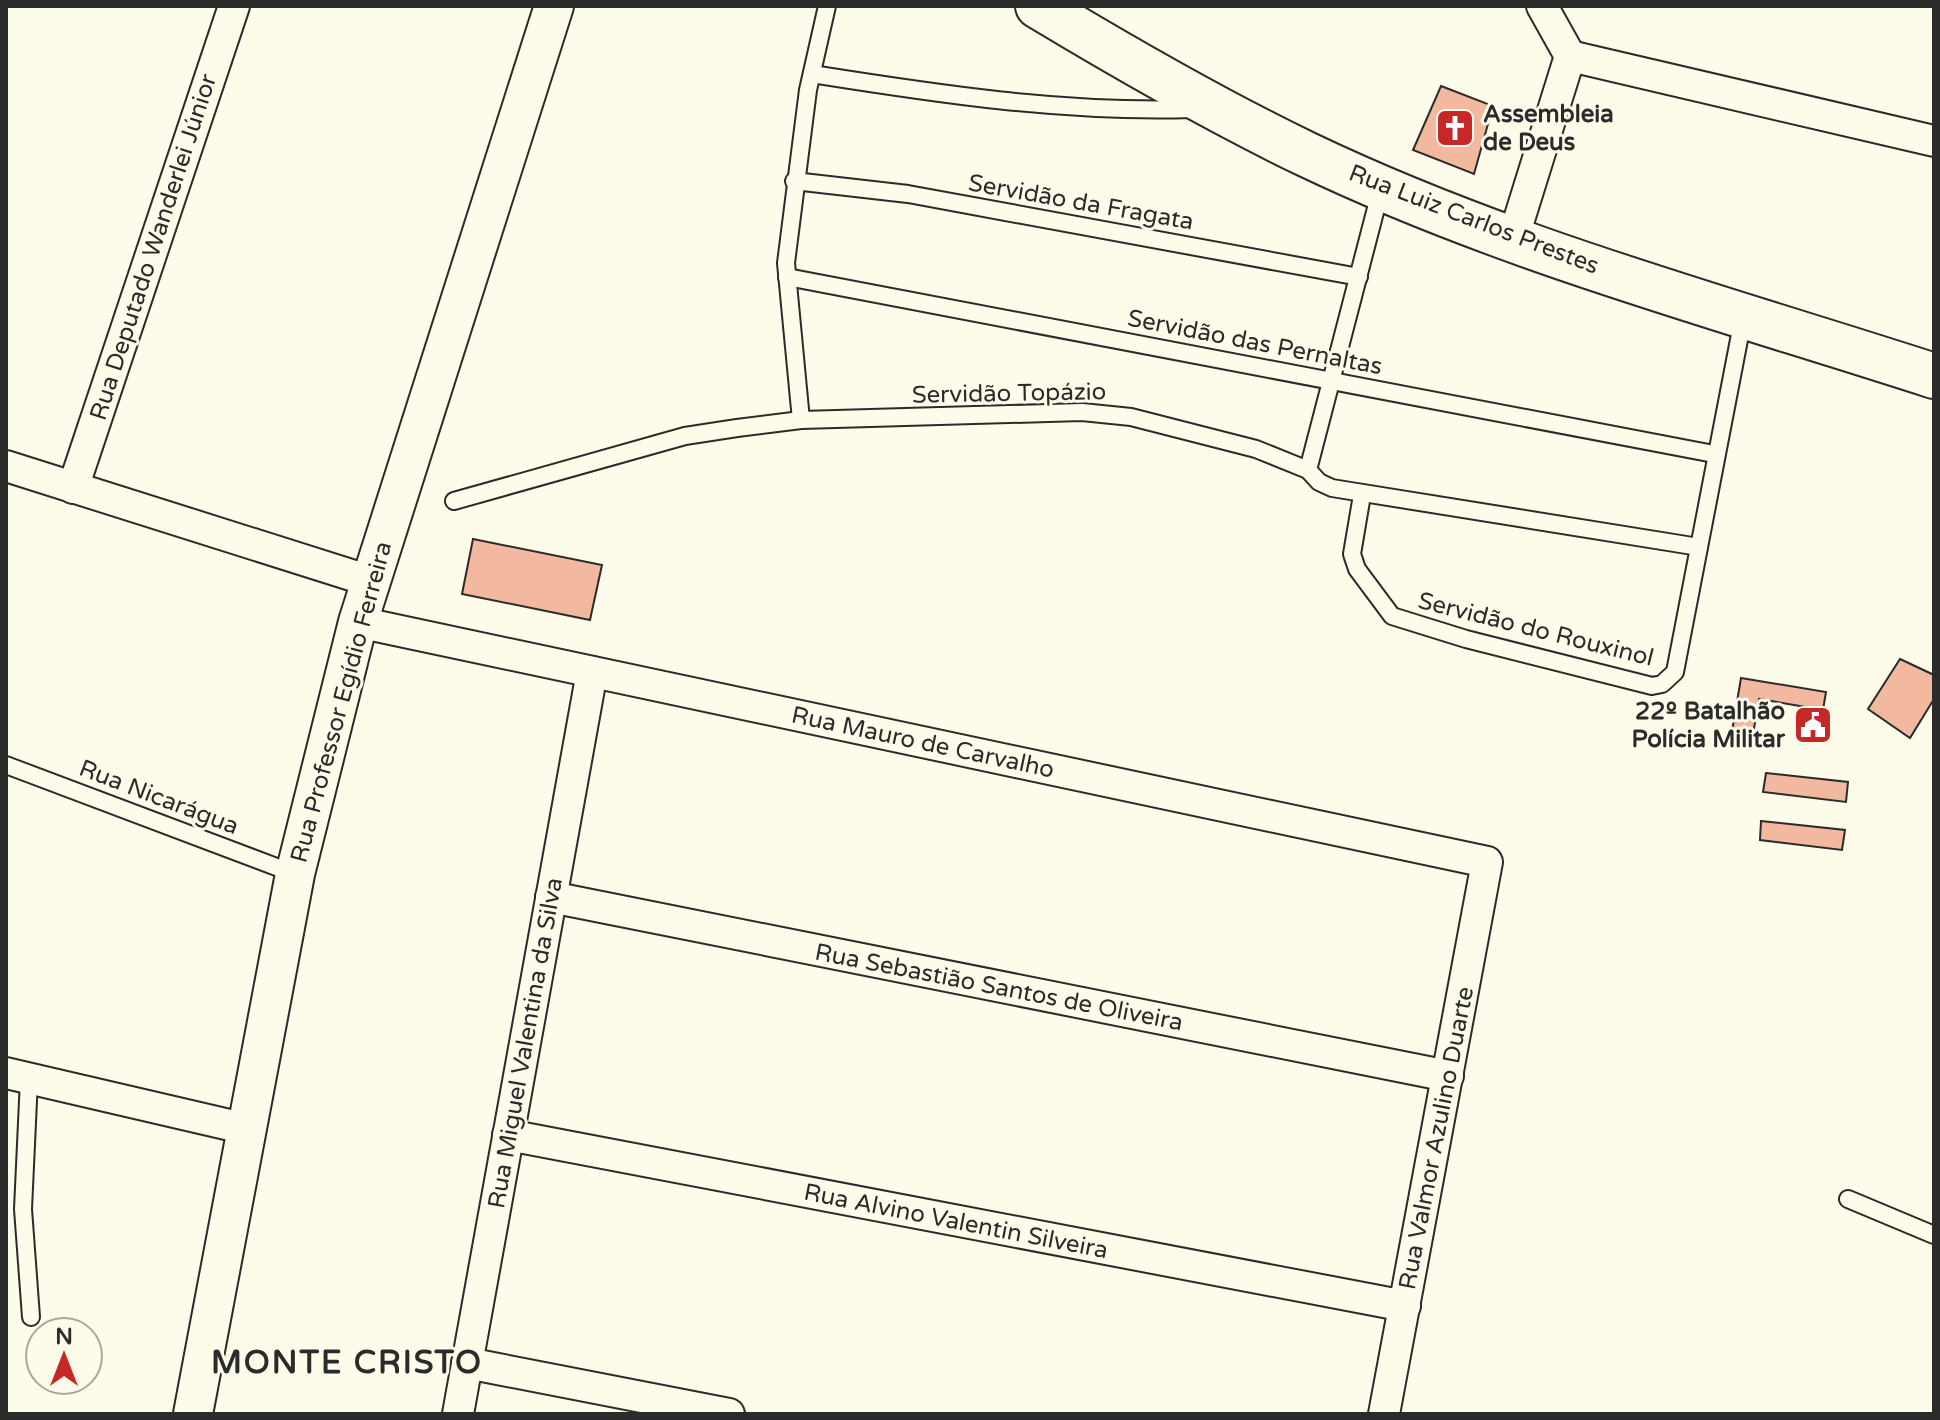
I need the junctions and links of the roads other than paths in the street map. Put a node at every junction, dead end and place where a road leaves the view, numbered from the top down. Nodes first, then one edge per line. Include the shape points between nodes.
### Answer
1 (234, 6) edge
2 (554, 6) edge
3 (827, 6) edge
4 (1038, 6) edge
5 (1542, 6) edge
6 (1570, 56) junction
7 (812, 74) junction
8 (1219, 108) junction
9 (1934, 141) edge
10 (794, 181) junction
11 (1382, 188) junction
12 (1513, 239) junction
13 (787, 277) junction
14 (1359, 277) junction
15 (1744, 314) junction
16 (1934, 376) edge
17 (1331, 381) junction
18 (801, 420) junction
19 (1714, 454) junction
20 (6, 466) edge
21 (1308, 470) junction
22 (73, 488) junction
23 (1362, 495) junction
24 (454, 501) dead end
25 (1699, 547) junction
26 (370, 581) junction
27 (358, 622) junction
28 (592, 672) junction
29 (6, 765) edge
30 (1487, 862) joint
31 (295, 874) junction
32 (551, 897) junction
33 (17, 1076) edge
34 (1448, 1076) junction
35 (247, 1129) junction
36 (508, 1135) junction
37 (1848, 1199) dead end
38 (1934, 1235) edge
39 (1405, 1306) junction
40 (31, 1316) edge
41 (467, 1363) junction
42 (193, 1414) edge
43 (458, 1414) edge
44 (729, 1414) edge
45 (1384, 1414) edge

1 - 22 street, Rua Deputado Wanderlei Júnior
2 - 26 street, Rua Professor Egídio Ferreira
3 - 7 lane
4 - 8 main road, Rua Luiz Carlos Prestes
5 - 6 street
6 - 9 street
6 - 12 street
7 - 8 lane via 1056,106 1134,111
7 - 10 lane
8 - 11 main road, Rua Luiz Carlos Prestes
10 - 13 lane
10 - 14 lane, Servidão da Fragata via 908,194
11 - 12 main road, Rua Luiz Carlos Prestes
11 - 14 lane
12 - 15 main road, Rua Luiz Carlos Prestes
13 - 17 lane, Servidão das Pernaltas
13 - 18 lane
14 - 17 lane
15 - 16 main road, Rua Luiz Carlos Prestes
15 - 19 lane, Servidão do Rouxinol
17 - 19 lane, Servidão das Pernaltas
17 - 21 lane
18 - 21 lane, Servidão Topázio via 1082,412 1202,433
18 - 24 lane, Servidão Topázio via 685,436
19 - 25 lane, Servidão do Rouxinol
20 - 22 street
21 - 23 lane, Servidão Topázio via 1319,482
22 - 26 street
23 - 25 lane, Servidão Topázio
23 - 25 lane, Servidão do Rouxinol via 1352,554 1392,616 1652,686 1675,672
26 - 27 street, Rua Professor Egídio Ferreira
27 - 28 street, Rua Mauro de Carvalho
27 - 31 street, Rua Professor Egídio Ferreira
28 - 30 street, Rua Mauro de Carvalho
28 - 32 street, Rua Miguel Valentina da Silva
29 - 31 lane, Rua Nicarágua
30 - 34 street, Rua Valmor Azulino Duarte
31 - 35 street, Rua Professor Egídio Ferreira
32 - 34 street, Rua Sebastião Santos de Oliveira
32 - 36 street, Rua Miguel Valentina da Silva
33 - 35 street
33 - 40 lane
34 - 39 street, Rua Valmor Azulino Duarte
35 - 42 street, Rua Professor Egídio Ferreira
36 - 39 street, Rua Alvino Valentin Silveira
36 - 41 street, Rua Miguel Valentina da Silva
37 - 38 lane
39 - 45 street, Rua Valmor Azulino Duarte
41 - 43 street, Rua Miguel Valentina da Silva
41 - 44 street

